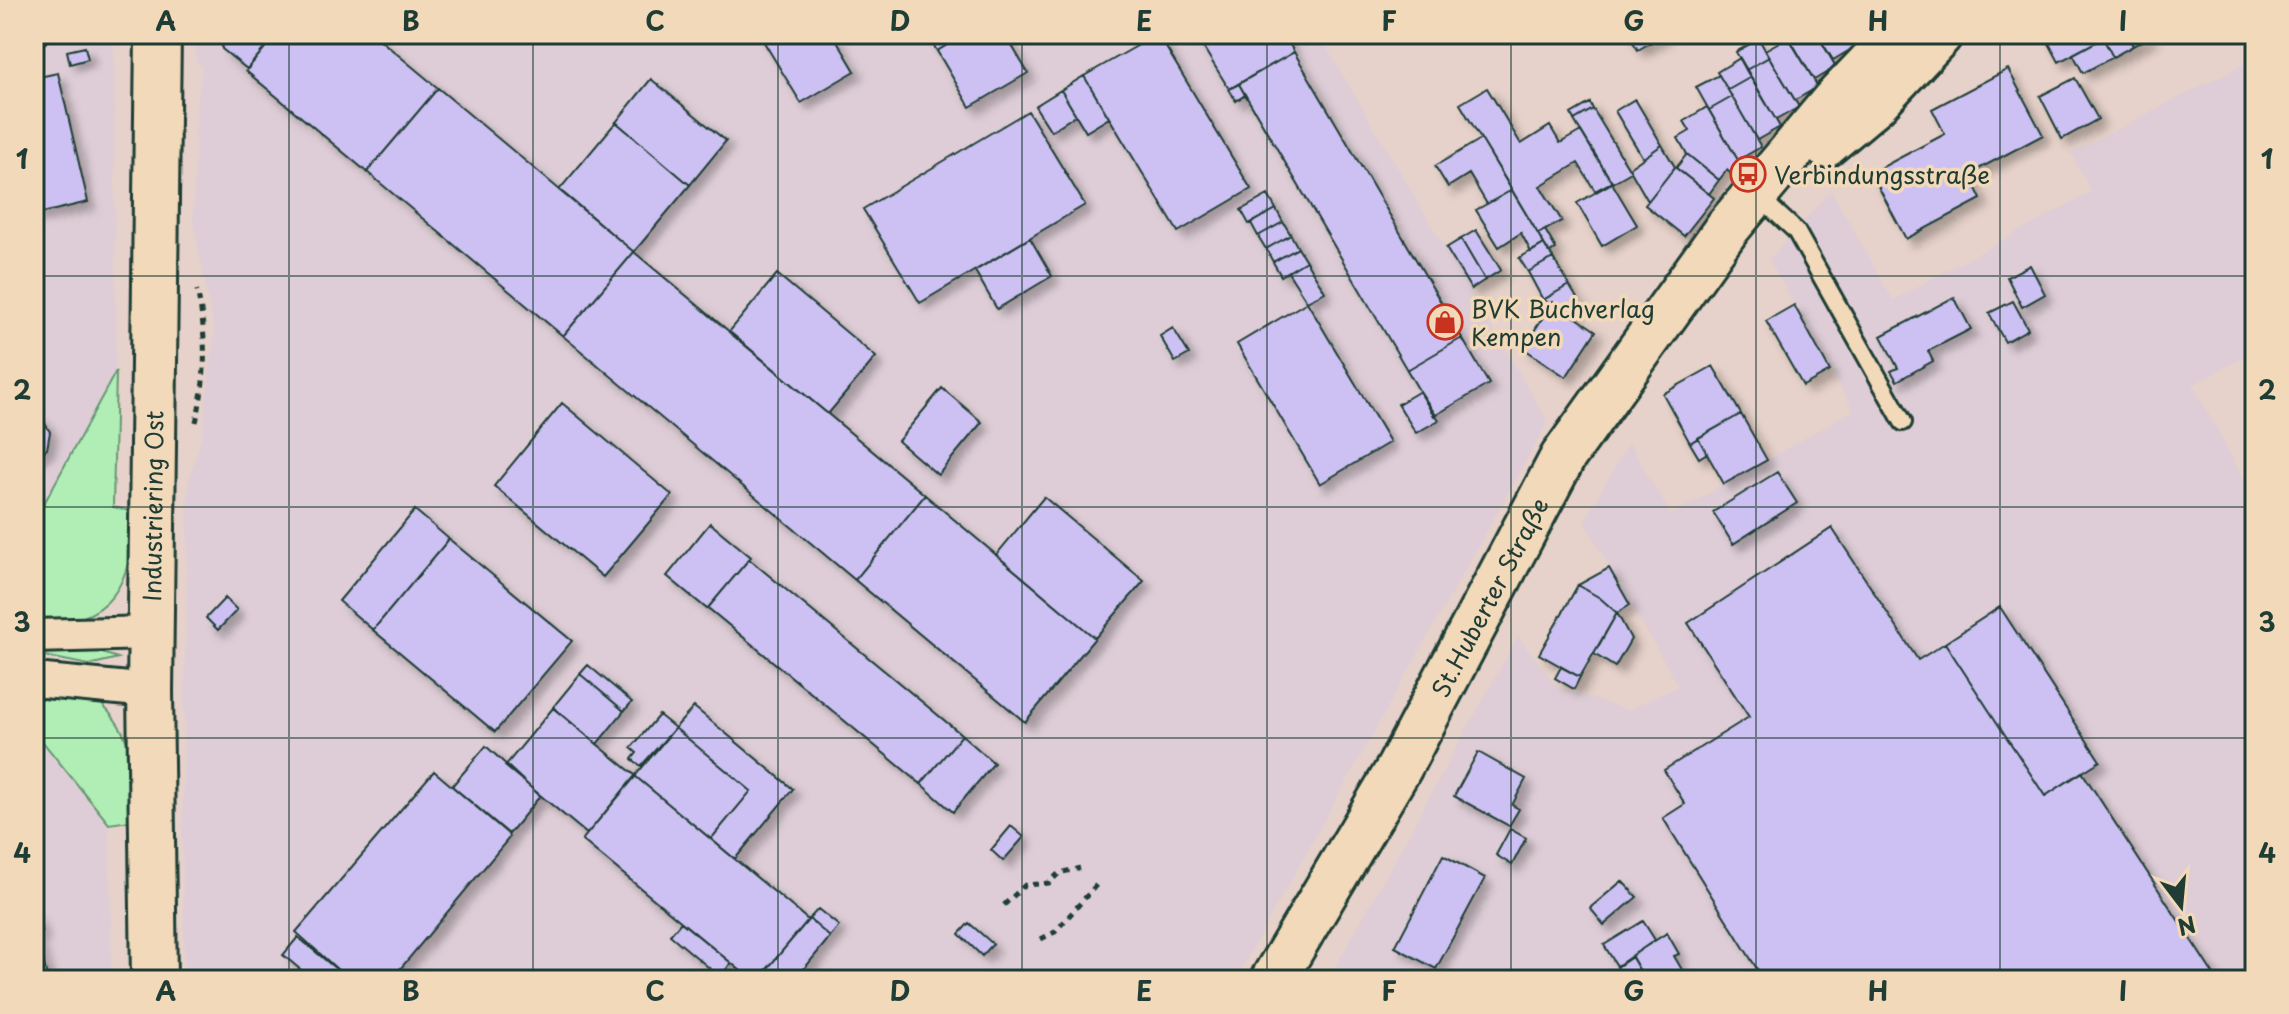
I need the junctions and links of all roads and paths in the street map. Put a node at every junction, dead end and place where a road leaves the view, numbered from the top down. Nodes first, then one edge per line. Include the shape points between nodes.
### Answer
1 (41, 34) edge
2 (158, 34) edge
3 (1898, 34) edge
4 (1940, 34) edge
5 (34, 36) edge
6 (1748, 206) junction
7 (1903, 422) dead end
8 (152, 633) junction
9 (34, 636) edge
10 (34, 680) edge
11 (150, 691) junction
12 (1080, 868) dead end
13 (1098, 883) dead end
14 (1004, 905) dead end
15 (1041, 939) dead end
16 (154, 980) edge
17 (1273, 980) edge

1 - 5 lane
2 - 8 street, Industriering Ost
3 - 6 street, St.Huberter Straße via 1834,101
4 - 6 street, St.Huberter Straße via 1875,103
6 - 7 lane via 1796,231
6 - 17 street, St.Huberter Straße via 1563,457 1399,768
8 - 9 street
8 - 11 street, Industriering Ost
10 - 11 street
11 - 16 street, Industriering Ost
12 - 14 path via 1059,873 1049,883 1025,885
13 - 15 path via 1055,932

